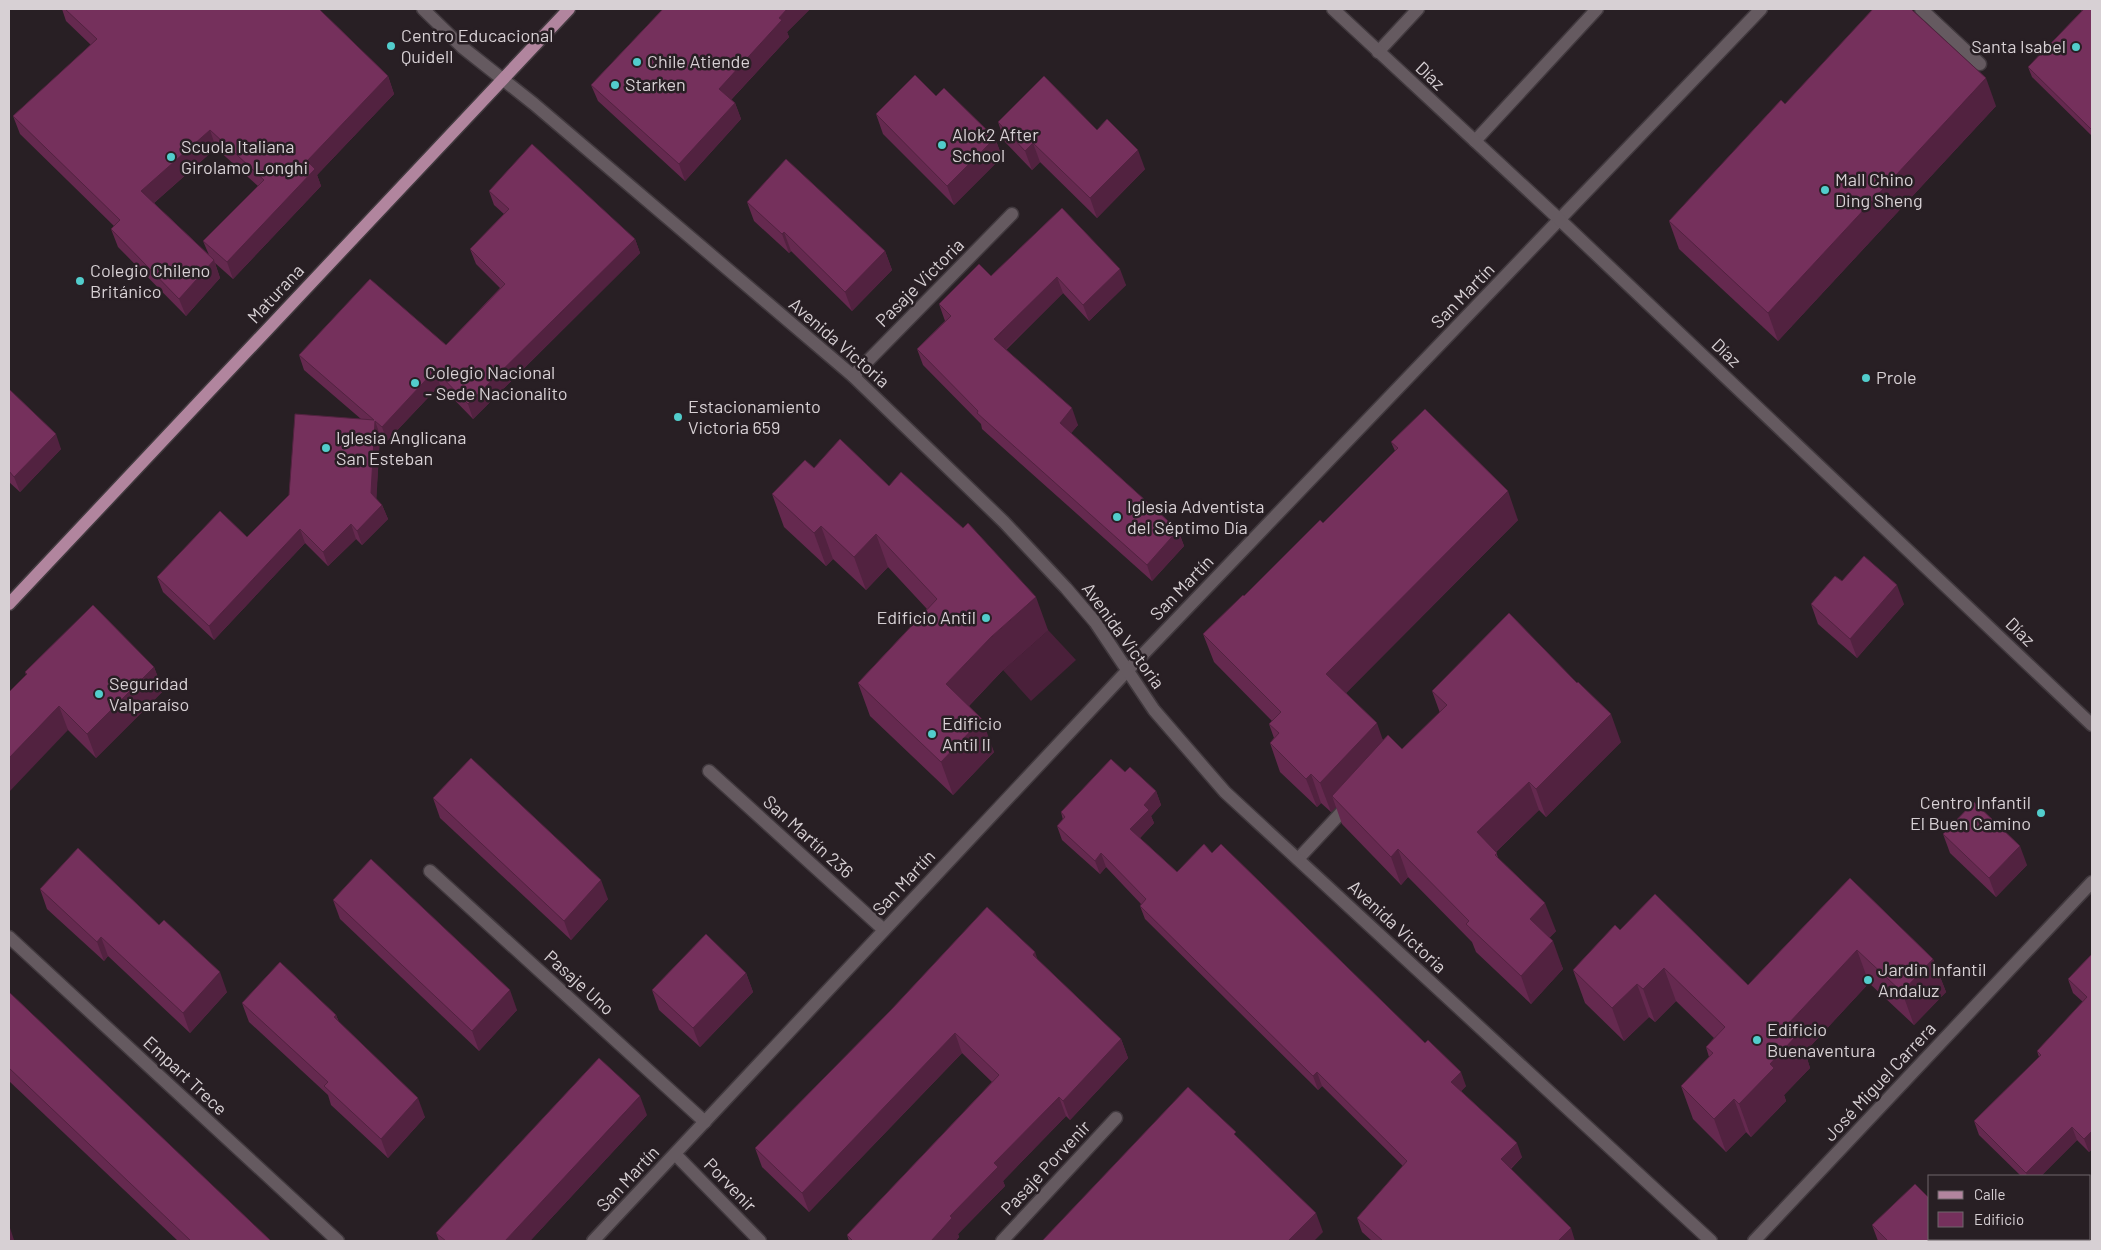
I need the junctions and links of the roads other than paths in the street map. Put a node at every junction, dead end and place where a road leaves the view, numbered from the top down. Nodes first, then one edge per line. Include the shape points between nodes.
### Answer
1 (423, 9) edge
2 (569, 9) edge
3 (1333, 9) edge
4 (1418, 9) edge
5 (1597, 9) edge
6 (1761, 9) edge
7 (1921, 9) edge
8 (1378, 52) junction
9 (1980, 64) dead end
10 (502, 80) junction
11 (1474, 140) junction
12 (1012, 214) dead end
13 (1560, 220) junction
14 (853, 376) junction
15 (9, 604) edge
16 (1127, 671) junction
17 (2092, 725) edge
18 (709, 771) dead end
19 (1360, 792) edge
20 (1298, 859) junction
21 (430, 870) dead end
22 (2092, 882) edge
23 (884, 930) junction
24 (9, 937) edge
25 (1116, 1118) dead end
26 (705, 1122) junction
27 (675, 1154) junction
28 (338, 1241) edge
29 (593, 1241) edge
30 (760, 1241) edge
31 (1002, 1241) edge
32 (1711, 1241) edge
33 (1754, 1241) edge

1 - 10 street, Avenida Victoria
2 - 10 main road, Maturana
3 - 8 street, Díaz
4 - 8 street
5 - 11 street
6 - 13 street, San Martín
7 - 9 street
8 - 11 street, Díaz
10 - 14 street, Avenida Victoria
10 - 15 main road, Maturana
11 - 13 street, Díaz
12 - 14 street, Pasaje Victoria
13 - 16 street, San Martín
13 - 17 street, Díaz
14 - 16 street, Avenida Victoria via 1004,522 1066,588 1095,622
16 - 20 street, Avenida Victoria via 1154,710 1225,792
16 - 23 street, San Martín
18 - 23 street, San Martín 236
19 - 20 street
20 - 32 street, Avenida Victoria
21 - 26 street, Pasaje Uno
22 - 33 street, José Miguel Carrera
23 - 26 street, San Martín
24 - 28 street, Empart Trece
25 - 31 street, Pasaje Porvenir
26 - 27 street, San Martín
27 - 29 street, San Martín
27 - 30 street, Porvenir

